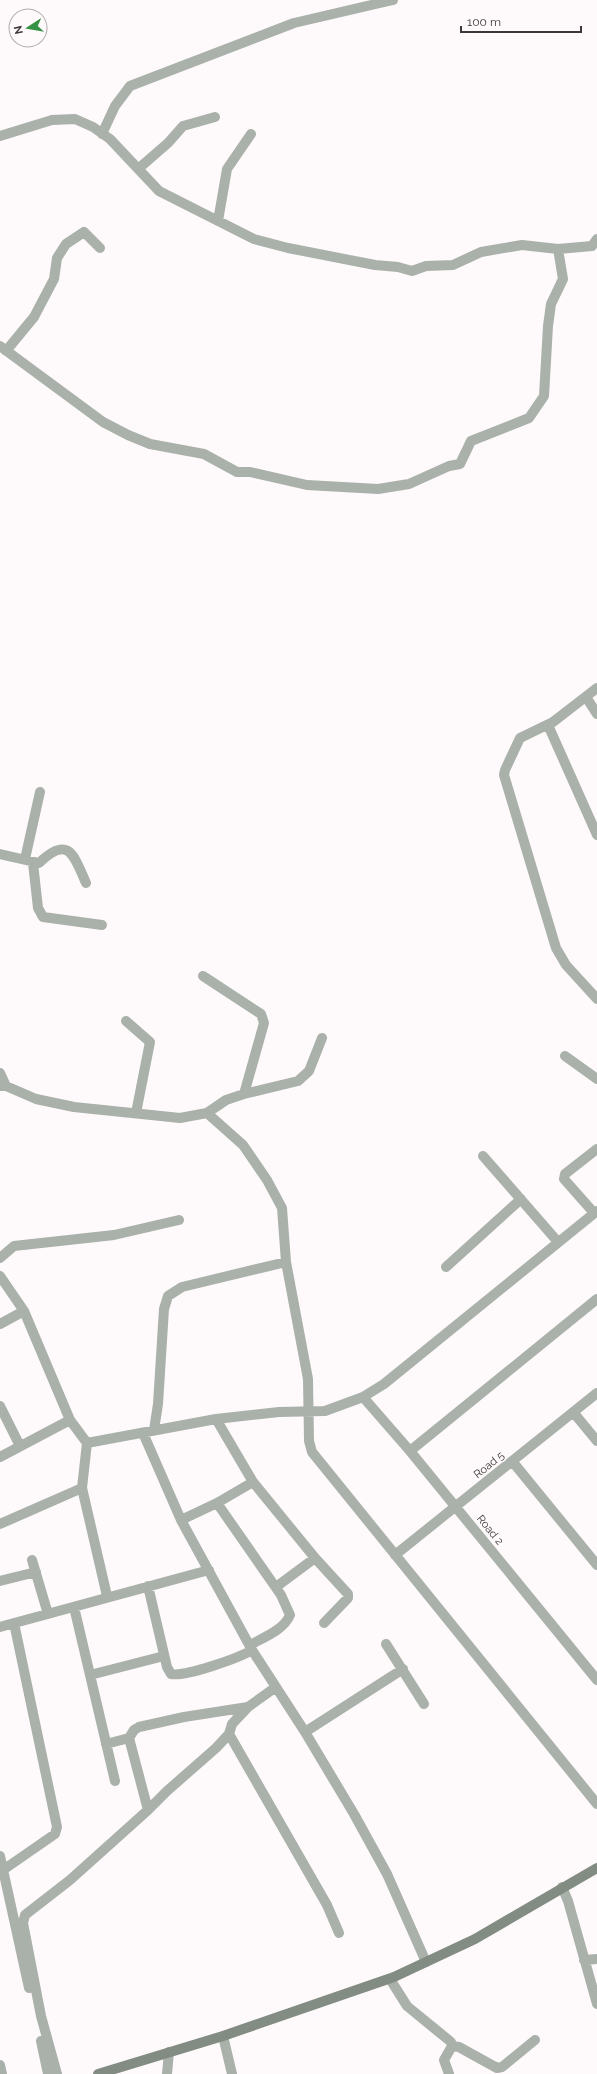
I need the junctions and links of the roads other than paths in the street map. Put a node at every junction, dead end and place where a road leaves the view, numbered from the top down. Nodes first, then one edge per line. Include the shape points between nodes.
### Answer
1 (393, 0) edge
2 (215, 117) dead end
3 (102, 134) junction
4 (251, 134) dead end
5 (0, 136) edge
6 (138, 169) junction
7 (218, 221) junction
8 (597, 239) edge
9 (100, 248) dead end
10 (558, 249) junction
11 (3, 349) edge
12 (597, 688) edge
13 (586, 697) junction
14 (597, 714) edge
15 (548, 725) junction
16 (40, 792) dead end
17 (597, 835) edge
18 (0, 854) edge
19 (29, 861) junction
20 (86, 883) dead end
21 (102, 925) dead end
22 (203, 976) dead end
23 (597, 999) edge
24 (126, 1021) dead end
25 (322, 1038) dead end
26 (565, 1056) dead end
27 (0, 1073) edge
28 (597, 1079) edge
29 (3, 1086) edge
30 (244, 1094) junction
31 (136, 1113) junction
32 (207, 1113) junction
33 (597, 1149) edge
34 (483, 1156) dead end
35 (521, 1198) junction
36 (595, 1212) edge
37 (179, 1220) dead end
38 (558, 1242) junction
39 (0, 1258) edge
40 (286, 1262) junction
41 (446, 1267) dead end
42 (0, 1276) edge
43 (597, 1299) edge
44 (24, 1311) junction
45 (0, 1324) edge
46 (597, 1392) edge
47 (363, 1397) junction
48 (0, 1406) edge
49 (309, 1411) junction
50 (573, 1412) junction
51 (216, 1419) junction
52 (70, 1420) junction
53 (154, 1430) junction
54 (143, 1433) junction
55 (597, 1441) edge
56 (87, 1443) junction
57 (20, 1446) junction
58 (410, 1451) junction
59 (0, 1457) edge
60 (512, 1461) junction
61 (253, 1482) junction
62 (82, 1488) junction
63 (217, 1504) junction
64 (456, 1507) junction
65 (181, 1520) junction
66 (0, 1524) edge
67 (396, 1555) junction
68 (315, 1558) junction
69 (32, 1560) dead end
70 (597, 1565) edge
71 (209, 1570) junction
72 (36, 1572) junction
73 (0, 1581) edge
74 (148, 1586) junction
75 (276, 1587) junction
76 (107, 1596) junction
77 (74, 1607) junction
78 (48, 1614) junction
79 (14, 1623) junction
80 (324, 1623) dead end
81 (0, 1627) edge
82 (386, 1644) dead end
83 (251, 1648) junction
84 (164, 1656) junction
85 (403, 1669) junction
86 (90, 1675) junction
87 (597, 1680) edge
88 (276, 1686) junction
89 (424, 1704) dead end
90 (248, 1707) junction
91 (305, 1732) junction
92 (229, 1734) junction
93 (130, 1738) junction
94 (106, 1744) junction
95 (115, 1781) dead end
96 (597, 1804) edge
97 (148, 1810) junction
98 (0, 1856) edge
99 (597, 1868) edge
100 (3, 1870) junction
101 (562, 1887) junction
102 (339, 1933) dead end
103 (597, 1959) edge
104 (584, 1960) junction
105 (426, 1962) junction
106 (390, 1979) junction
107 (597, 2004) edge
108 (223, 2036) junction
109 (535, 2040) dead end
110 (452, 2046) junction
111 (169, 2052) junction
112 (0, 2065) edge
113 (2, 2074) edge
114 (48, 2074) edge
115 (56, 2074) edge
116 (98, 2074) edge
117 (167, 2074) edge
118 (232, 2074) edge
119 (449, 2074) edge

1 - 3 street via 294,23 130,86 115,106
2 - 6 street via 183,126
3 - 5 street via 74,119 52,120
3 - 6 street
4 - 7 street via 227,169
6 - 7 street via 159,191
7 - 10 street via 254,239 288,248 412,271 426,266 453,265 481,252 522,245
8 - 10 street via 592,246
9 - 11 street via 84,232 66,244 58,258 54,279 34,318
10 - 11 street via 563,279 551,304 544,396 529,418 471,441 460,464 449,466 409,484 378,490 307,485 250,472 237,472 204,454 150,444 103,422
12 - 13 street
13 - 14 street
13 - 15 street
15 - 17 street
15 - 23 street via 520,738 504,775 556,948 566,965
16 - 19 street
18 - 19 street
19 - 20 street via 40,863 60,849 67,850 72,852
19 - 21 street via 38,908 43,917
22 - 30 street via 263,1018 264,1023
24 - 31 street via 150,1042
25 - 30 street via 309,1071 304,1077 298,1081
26 - 28 street
27 - 29 street
29 - 31 street via 36,1099 74,1108
30 - 32 street via 222,1103
31 - 32 street via 180,1118
32 - 40 street via 244,1144 282,1208
33 - 36 street via 565,1174 564,1179
34 - 35 street
35 - 38 street
35 - 41 street
36 - 38 street
37 - 39 street via 114,1235 14,1246
38 - 47 street via 384,1384
40 - 49 street via 308,1379
40 - 53 street via 182,1287 168,1296 164,1309
42 - 44 street
43 - 58 street
44 - 45 street
44 - 52 street
46 - 50 street, Road 5
47 - 49 street via 324,1411
47 - 58 street, Road 2
48 - 57 street
49 - 51 street
49 - 67 street via 309,1441 318,1462
50 - 55 street
50 - 60 street, Road 5
51 - 53 street
51 - 61 street
52 - 56 street
52 - 57 street
53 - 54 street
54 - 56 street
54 - 65 street
56 - 62 street
57 - 59 street
58 - 64 street, Road 2
60 - 64 street, Road 5
60 - 70 street
61 - 63 street
61 - 68 street
62 - 66 street
62 - 76 street
63 - 65 street
63 - 75 street
64 - 67 street, Road 5
64 - 87 street, Road 2
65 - 71 street
67 - 96 street
68 - 75 street
68 - 80 street via 349,1596
69 - 72 street
71 - 74 street
71 - 83 street
72 - 73 street
72 - 78 street
74 - 76 street
74 - 84 street
75 - 83 street via 290,1615 287,1621
76 - 77 street
77 - 78 street
77 - 86 street
78 - 79 street
79 - 81 street
79 - 100 street via 57,1827 55,1834
82 - 85 street
83 - 84 street via 242,1656 180,1674 169,1672
83 - 88 street
84 - 86 street
85 - 89 street
85 - 91 street
86 - 94 street
88 - 90 street
88 - 91 street
90 - 92 street via 232,1724
90 - 93 street via 139,1727
91 - 105 street via 387,1874
92 - 97 street
92 - 102 street via 327,1905
93 - 94 street
93 - 97 street
94 - 95 street
97 - 115 street via 70,1880 25,1915 23,1923 41,2016
98 - 100 street
99 - 101 street
100 - 114 street
101 - 104 street
101 - 105 street via 475,1939
103 - 104 street
104 - 107 street
105 - 106 street
106 - 108 street
106 - 110 street via 407,2006 449,2039
108 - 111 street
108 - 118 street
109 - 110 street via 502,2067 497,2068 459,2047
110 - 119 street via 444,2060
111 - 116 street
111 - 117 street
112 - 113 street

